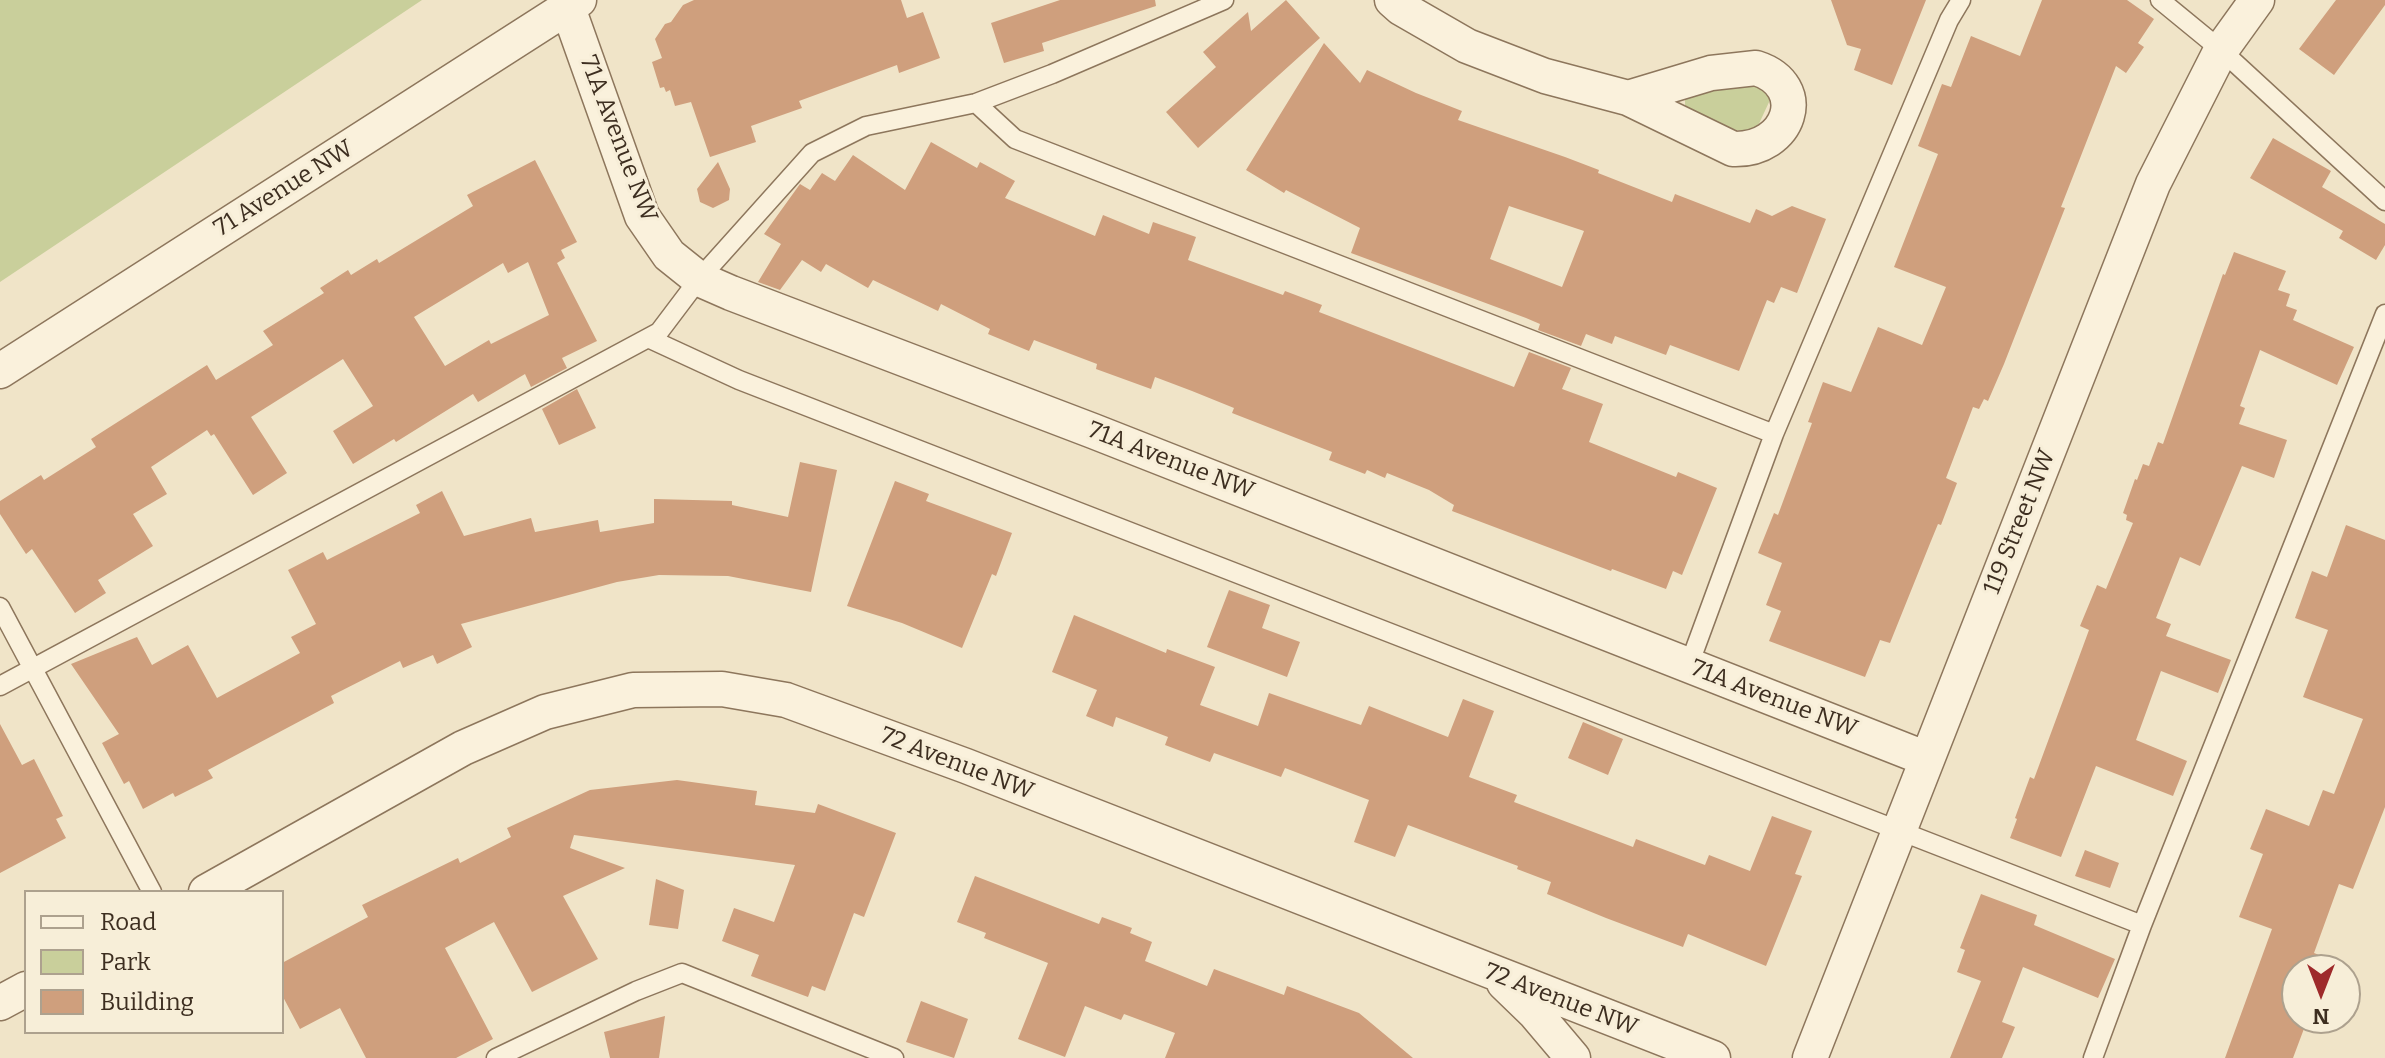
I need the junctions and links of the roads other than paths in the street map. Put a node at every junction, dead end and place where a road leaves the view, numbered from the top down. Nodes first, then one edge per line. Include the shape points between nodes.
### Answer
1 (1224, 0) edge
2 (1392, 0) edge
3 (1961, 0) edge
4 (2160, 0) edge
5 (2257, 0) edge
6 (574, 4) edge
7 (2221, 50) junction
8 (1628, 98) dead end
9 (976, 103) junction
10 (2385, 201) edge
11 (699, 279) junction
12 (2385, 314) edge
13 (648, 338) junction
14 (0, 371) edge
15 (1774, 434) junction
16 (0, 607) edge
17 (1689, 665) junction
18 (34, 668) junction
19 (0, 686) edge
20 (1927, 759) junction
21 (1898, 832) junction
22 (151, 890) edge
23 (210, 890) edge
24 (2142, 925) junction
25 (1495, 975) junction
26 (24, 990) edge
27 (0, 1003) edge
28 (496, 1058) edge
29 (894, 1058) edge
30 (1573, 1058) edge
31 (1713, 1058) edge
32 (1810, 1058) edge
33 (2093, 1058) edge

1 - 9 lane
2 - 8 street via 1467,46 1545,76
3 - 15 lane
4 - 7 lane
5 - 7 street, 119 Street NW
6 - 11 street, 71A Avenue NW via 642,216 669,255
6 - 14 street, 71 Avenue NW
7 - 10 lane
7 - 20 street, 119 Street NW via 2153,184
9 - 11 lane via 866,126 812,153
9 - 15 lane via 1015,139
11 - 13 lane via 659,332
11 - 17 street, 71A Avenue NW
12 - 24 lane
13 - 18 lane
13 - 21 lane via 739,380
15 - 17 lane
16 - 18 lane
17 - 20 street, 71A Avenue NW
18 - 19 lane
18 - 22 lane
20 - 21 street, 119 Street NW
21 - 24 lane
21 - 32 street, 119 Street NW
23 - 25 street, 72 Avenue NW via 463,748 545,712 633,690 722,689 786,700 966,766
24 - 33 lane
25 - 30 street
25 - 31 street, 72 Avenue NW
26 - 27 street
28 - 29 lane via 682,973

